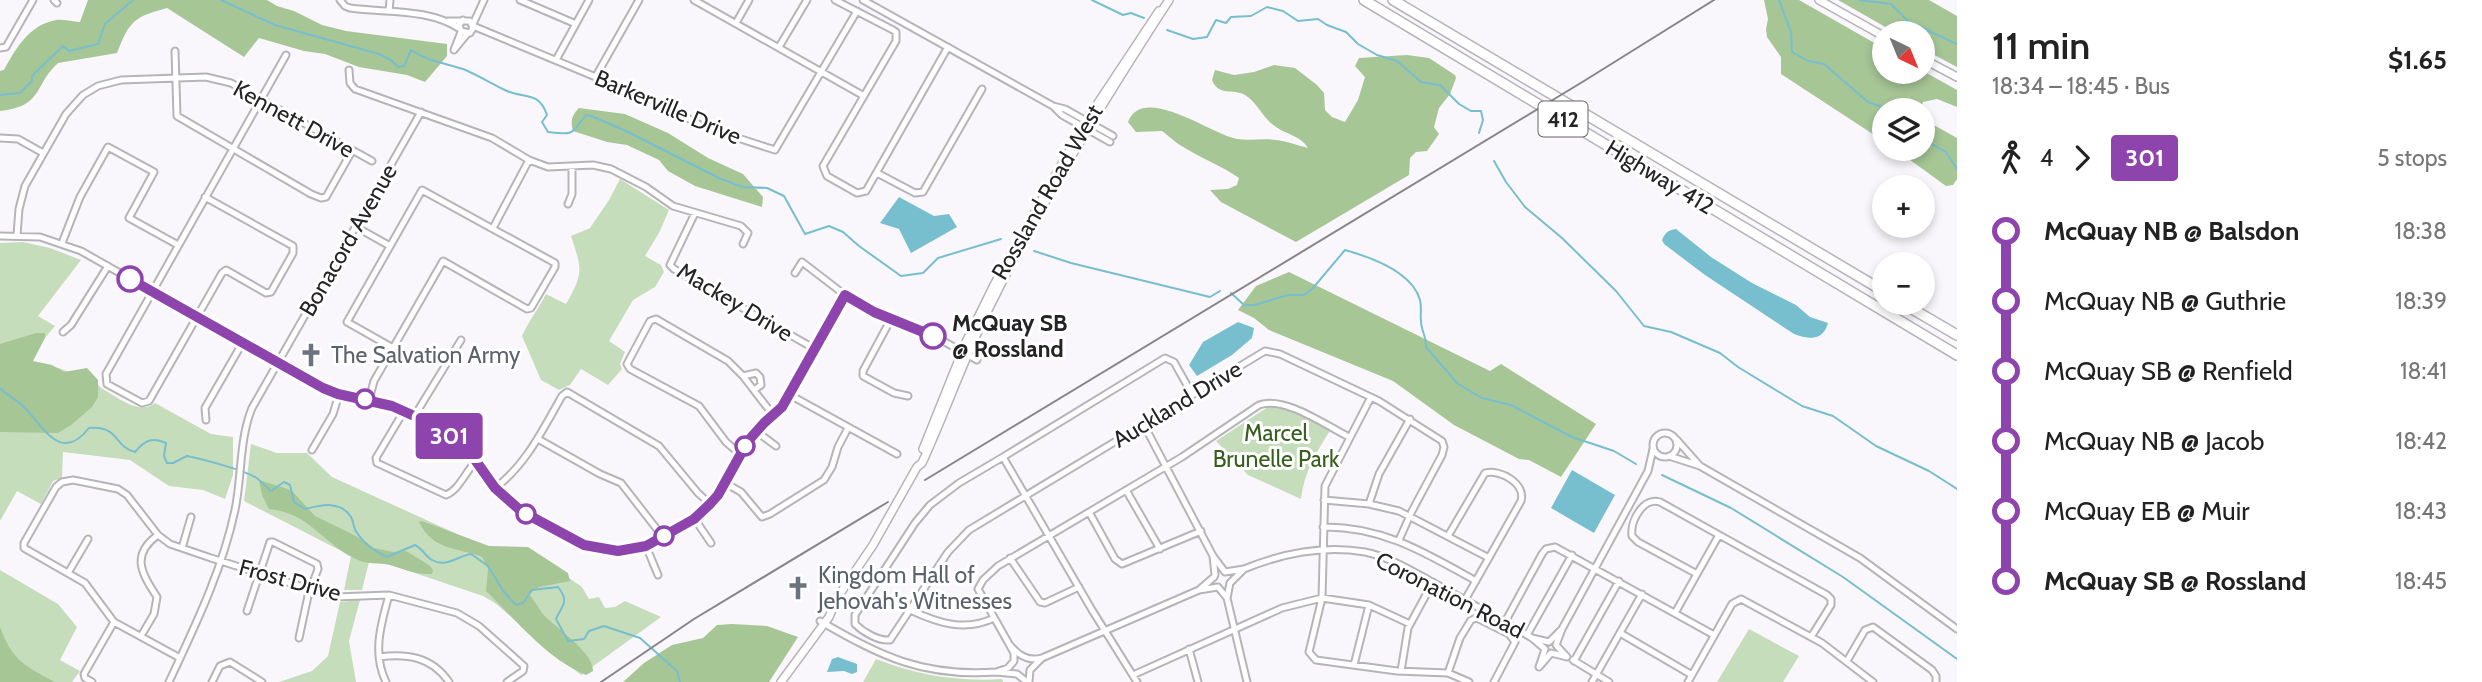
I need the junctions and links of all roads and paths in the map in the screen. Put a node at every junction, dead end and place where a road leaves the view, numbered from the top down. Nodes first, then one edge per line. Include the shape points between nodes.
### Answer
1 (33, 0) edge
2 (340, 0) edge
3 (390, 0) edge
4 (520, 0) edge
5 (589, 0) edge
6 (639, 0) edge
7 (694, 0) edge
8 (749, 0) edge
9 (807, 0) edge
10 (835, 0) edge
11 (863, 0) edge
12 (1364, 0) edge
13 (1393, 0) edge
14 (1819, 0) edge
15 (483, 1) edge
16 (1167, 3) edge
17 (389, 11) junction
18 (857, 11) junction
19 (465, 20) junction
20 (448, 21) junction
21 (576, 23) junction
22 (736, 23) junction
23 (468, 29) junction
24 (1872, 30) edge
25 (779, 47) junction
26 (948, 47) junction
27 (0, 48) edge
28 (175, 51) dead end
29 (286, 55) dead end
30 (556, 60) junction
31 (1936, 65) edge
32 (349, 71) dead end
33 (822, 73) junction
34 (596, 76) junction
35 (1957, 77) edge
36 (175, 78) junction
37 (982, 89) dead end
38 (864, 96) junction
39 (260, 99) junction
40 (421, 112) junction
41 (1087, 125) junction
42 (0, 138) edge
43 (1112, 139) dead end
44 (232, 149) junction
45 (352, 151) junction
46 (43, 153) junction
47 (529, 160) junction
48 (372, 161) dead end
49 (572, 167) junction
50 (877, 173) junction
51 (205, 197) junction
52 (568, 204) dead end
53 (695, 213) junction
54 (356, 227) junction
55 (493, 228) junction
56 (17, 235) junction
57 (0, 236) edge
58 (62, 243) junction
59 (743, 244) dead end
60 (178, 245) junction
61 (390, 246) junction
62 (108, 266) junction
63 (795, 273) dead end
64 (1872, 284) edge
65 (152, 291) junction
66 (845, 295) junction
67 (1923, 315) edge
68 (197, 317) junction
69 (891, 319) junction
70 (63, 332) dead end
71 (1957, 334) edge
72 (461, 340) dead end
73 (243, 342) junction
74 (393, 348) junction
75 (815, 349) junction
76 (965, 353) junction
77 (1955, 354) edge
78 (977, 360) dead end
79 (278, 362) junction
80 (743, 376) junction
81 (754, 390) junction
82 (339, 394) junction
83 (1192, 394) junction
84 (790, 395) junction
85 (908, 396) dead end
86 (1371, 397) junction
87 (369, 400) junction
88 (404, 411) junction
89 (415, 415) junction
90 (773, 415) junction
91 (1410, 419) junction
92 (206, 420) dead end
93 (1144, 425) junction
94 (848, 428) junction
95 (756, 431) junction
96 (1349, 437) junction
97 (538, 439) junction
98 (1676, 439) junction
99 (776, 446) dead end
100 (1653, 449) junction
101 (312, 450) dead end
102 (740, 454) junction
103 (897, 454) dead end
104 (1667, 456) junction
105 (1003, 457) junction
106 (476, 461) junction
107 (1166, 466) junction
108 (1700, 466) junction
109 (1648, 471) junction
110 (724, 483) junction
111 (495, 488) junction
112 (1126, 490) junction
113 (1026, 496) junction
114 (1324, 500) junction
115 (710, 504) junction
116 (1368, 504) junction
117 (1089, 512) junction
118 (1409, 516) junction
119 (191, 517) dead end
120 (694, 519) junction
121 (1323, 527) junction
122 (1201, 531) junction
123 (158, 534) junction
124 (1049, 534) junction
125 (1719, 535) junction
126 (1448, 536) junction
127 (663, 537) junction
128 (88, 540) dead end
129 (1399, 540) junction
130 (710, 543) dead end
131 (646, 546) junction
132 (182, 548) junction
133 (1160, 549) junction
134 (1323, 549) junction
135 (1572, 555) junction
136 (1213, 556) junction
137 (1010, 558) junction
138 (1489, 558) junction
139 (221, 561) junction
140 (1244, 569) junction
141 (1596, 569) junction
142 (1225, 572) junction
143 (68, 573) junction
144 (258, 573) junction
145 (1697, 574) junction
146 (658, 575) dead end
147 (1215, 576) junction
148 (1476, 581) junction
149 (1619, 581) junction
150 (1433, 582) junction
151 (1230, 583) junction
152 (1079, 587) junction
153 (1218, 587) junction
154 (310, 590) junction
155 (1199, 590) junction
156 (1642, 594) junction
157 (388, 595) junction
158 (1227, 598) junction
159 (1322, 598) junction
160 (1465, 600) junction
161 (1369, 605) junction
162 (910, 610) junction
163 (247, 611) dead end
164 (1675, 613) junction
165 (994, 618) junction
166 (114, 622) junction
167 (822, 622) junction
168 (1505, 622) junction
169 (1410, 624) junction
170 (1236, 628) junction
171 (1562, 629) junction
172 (1957, 629) edge
173 (1105, 632) junction
174 (1620, 633) junction
175 (1714, 635) junction
176 (141, 636) junction
177 (1530, 636) junction
178 (1811, 637) junction
179 (299, 638) dead end
180 (1549, 642) junction
181 (1010, 644) junction
182 (1556, 645) junction
183 (1189, 649) junction
184 (1548, 651) junction
185 (180, 657) junction
186 (379, 657) junction
187 (1024, 657) junction
188 (1567, 657) junction
189 (1042, 658) junction
190 (1014, 661) junction
191 (1574, 661) junction
192 (1847, 661) junction
193 (1354, 665) junction
194 (1030, 670) junction
195 (1401, 671) junction
196 (996, 672) junction
197 (1448, 673) junction
198 (1017, 674) junction
199 (1133, 675) junction
200 (1596, 675) junction
201 (1692, 675) junction
202 (92, 682) edge
203 (169, 682) edge
204 (212, 682) edge
205 (262, 682) edge
206 (386, 682) edge
207 (449, 682) edge
208 (508, 682) edge
209 (781, 682) edge
210 (1028, 682) edge
211 (1137, 682) edge
212 (1198, 682) edge
213 (1247, 682) edge
214 (1469, 682) edge
215 (1494, 682) edge
216 (1592, 682) edge
217 (1609, 682) edge
218 (1688, 682) edge
219 (1873, 682) edge
220 (1936, 682) edge

1 - 27 street via 6,47
2 - 17 street via 350,8
3 - 17 street
4 - 21 street
5 - 21 street
6 - 34 street
7 - 22 street
8 - 22 street
9 - 25 street
10 - 18 street
11 - 26 street
12 - 77 highway, Highway 412 / 412
13 - 64 highway, Highway 412 / 412
14 - 24 main road
15 - 19 street
15 - 23 street
16 - 41 main road, Rossland Road West
17 - 20 street
18 - 33 street, Barkerville Drive
18 - 38 street via 896,34
19 - 20 street
19 - 23 street
19 - 23 street
20 - 23 street
21 - 30 street
22 - 25 street
23 - 30 street, Barkerville Drive
25 - 33 street
26 - 41 street via 1062,115
26 - 50 street
28 - 36 street
29 - 39 street
30 - 34 street, Barkerville Drive
31 - 35 main road
32 - 40 street via 355,89
33 - 34 street, Barkerville Drive via 775,150 704,127
33 - 38 street
36 - 39 street, Kennett Drive via 219,79
36 - 44 street via 177,116
36 - 46 street, Kennett Drive via 121,80 90,90 71,106
37 - 50 street via 923,192 915,193
38 - 50 street via 823,169 827,176 861,193
39 - 44 street
39 - 45 street, Kennett Drive
40 - 47 street via 492,138
40 - 54 street, Bonacord Avenue
41 - 43 street
41 - 76 main road, Rossland Road West
42 - 46 street via 18,139
44 - 45 street via 321,198 326,197
44 - 51 street
45 - 48 street, Kennett Drive
46 - 56 street, Kennett Drive via 21,198
47 - 49 street via 548,167
47 - 55 street
49 - 52 street
49 - 53 street via 611,169 673,206
51 - 60 street
51 - 68 street via 293,246 293,253 271,292 226,270
53 - 59 street via 741,226 748,233
53 - 75 street, Mackey Drive via 670,265
54 - 61 street
54 - 79 street, Bonacord Avenue
55 - 61 street via 422,190
55 - 74 street via 555,263 531,308 443,261
56 - 57 street
56 - 58 street
58 - 60 street via 80,197 108,147 154,172 130,218
58 - 62 street
60 - 65 street
61 - 74 street via 346,322
62 - 65 street
62 - 70 street
63 - 66 street via 802,262
65 - 68 street
65 - 68 street via 106,374 107,384 142,403 149,401
66 - 69 street
66 - 75 street
67 - 71 highway
68 - 73 street
69 - 76 street
69 - 85 street via 863,376
72 - 89 street
73 - 79 street
73 - 92 street via 205,408
74 - 87 street
75 - 84 street
76 - 78 street
76 - 167 main road, Rossland Road West via 922,463
79 - 82 street
79 - 139 street, Bonacord Avenue via 248,418 235,509
80 - 81 street
80 - 81 street via 756,373 760,377 761,385
80 - 102 street via 728,361 656,319 650,321 627,364 699,406
81 - 90 street
82 - 87 street
82 - 101 street
83 - 86 street, Auckland Drive via 1269,351
83 - 93 street, Auckland Drive
83 - 105 street via 1174,362 1165,358
84 - 90 street
84 - 94 street
86 - 91 street, Auckland Drive
86 - 96 street
87 - 88 street
88 - 89 street
88 - 106 street via 376,457 377,463 446,495
89 - 106 street via 447,434
90 - 95 street
91 - 116 street
91 - 118 street, Auckland Drive via 1439,438 1444,447
93 - 107 street
93 - 113 street, Auckland Drive
94 - 103 street
94 - 110 street via 824,480 770,514 762,517 741,492
95 - 99 street
95 - 102 street
96 - 107 street via 1286,405 1268,402
96 - 114 street via 1330,475
97 - 111 street
97 - 115 street via 567,392 659,446
97 - 127 street via 621,483
98 - 100 street via 1661,433 1653,441
98 - 104 street via 1677,447
98 - 108 street
100 - 104 street
100 - 109 street
102 - 110 street
104 - 108 street
104 - 109 street
105 - 113 street
105 - 162 street, Auckland Drive via 943,494 922,514 855,615 855,624 890,640
106 - 111 street
107 - 112 street
107 - 122 street
108 - 172 street via 1860,558
109 - 141 street
110 - 115 street
111 - 131 street via 521,511 584,545 618,551
112 - 117 street
112 - 133 street
113 - 124 street
113 - 162 street, Auckland Drive via 957,540
114 - 116 street
114 - 121 street
115 - 120 street
116 - 118 street
117 - 124 street
117 - 133 street via 1120,563
118 - 126 street
118 - 129 street, Auckland Drive
119 - 132 street
120 - 127 street
120 - 130 street
121 - 129 street via 1355,528
121 - 134 street
122 - 133 street
122 - 136 street
123 - 132 street, Frost Drive
123 - 143 street via 118,489 62,482 24,548
123 - 176 street via 141,555 144,576 158,597 155,614
124 - 137 street
124 - 152 street
125 - 145 street
125 - 145 street via 1656,500 1644,505 1632,526 1635,539
125 - 178 street via 1829,596 1830,605
126 - 138 street
126 - 138 street via 1484,474 1494,471 1517,484 1523,497
127 - 131 street
128 - 143 street
129 - 148 street
131 - 146 street
132 - 139 street, Frost Drive
134 - 140 street, Coronation Road via 1277,557
134 - 150 street, Coronation Road via 1365,552
134 - 159 street
135 - 141 street
135 - 168 street via 1555,547 1544,550
135 - 177 street
136 - 142 street
136 - 147 street
137 - 152 street via 1040,602
137 - 165 street via 978,589
138 - 148 street
139 - 144 street, Frost Drive
139 - 185 street, Bonacord Avenue
140 - 142 street, Coronation Road
140 - 151 street, Coronation Road
141 - 149 street
141 - 171 street
142 - 147 street
142 - 151 street
143 - 166 street via 85,583
144 - 154 street, Frost Drive
144 - 154 street via 267,546 273,542 317,564
144 - 163 street
145 - 164 street
147 - 153 street
147 - 155 street
148 - 160 street
149 - 156 street
149 - 191 street
150 - 160 street, Coronation Road
150 - 169 street
151 - 153 street
151 - 158 street
152 - 173 street
153 - 155 street
153 - 158 street
154 - 157 street, Frost Drive via 335,597
154 - 179 street
155 - 173 street
156 - 164 street
156 - 174 street
157 - 186 street
157 - 208 street, Frost Drive via 457,613 479,626 524,666
158 - 170 street
159 - 161 street
159 - 170 street via 1282,608
159 - 193 street via 1309,652 1316,660
160 - 168 street, Coronation Road
161 - 169 street
161 - 193 street
162 - 165 street via 962,626
164 - 175 street
165 - 181 street
166 - 176 street
166 - 202 street via 84,674
167 - 196 street via 916,668
167 - 209 main road, Rossland Road West
168 - 177 street, Coronation Road
169 - 195 street
170 - 183 street
170 - 213 street
171 - 180 street
171 - 182 street
173 - 189 street
173 - 199 street
174 - 200 street
174 - 201 street
175 - 178 street via 1732,604 1741,599
175 - 201 street
176 - 185 street
177 - 180 street, Coronation Road
177 - 184 street, Coronation Road
178 - 192 street
180 - 182 street, Coronation Road
180 - 184 street
181 - 187 street
181 - 190 street
182 - 184 street via 1556,651
182 - 188 street, Coronation Road
183 - 199 street
183 - 212 street
184 - 188 street, Coronation Road
185 - 203 street, Bonacord Avenue
186 - 206 street
186 - 207 street via 417,657
187 - 189 street
187 - 190 street
187 - 194 street
188 - 191 street, Coronation Road
189 - 194 street
190 - 196 street
190 - 198 street
191 - 200 street, Coronation Road
192 - 219 street
192 - 220 street via 1865,630 1873,627 1932,670
193 - 195 street
194 - 198 street
194 - 210 street
195 - 197 street
196 - 198 street
197 - 214 street
197 - 215 street via 1460,638 1477,618 1515,642
198 - 210 street
199 - 211 street
200 - 216 street
200 - 217 street, Coronation Road
201 - 218 street
204 - 205 street via 220,666 230,662

